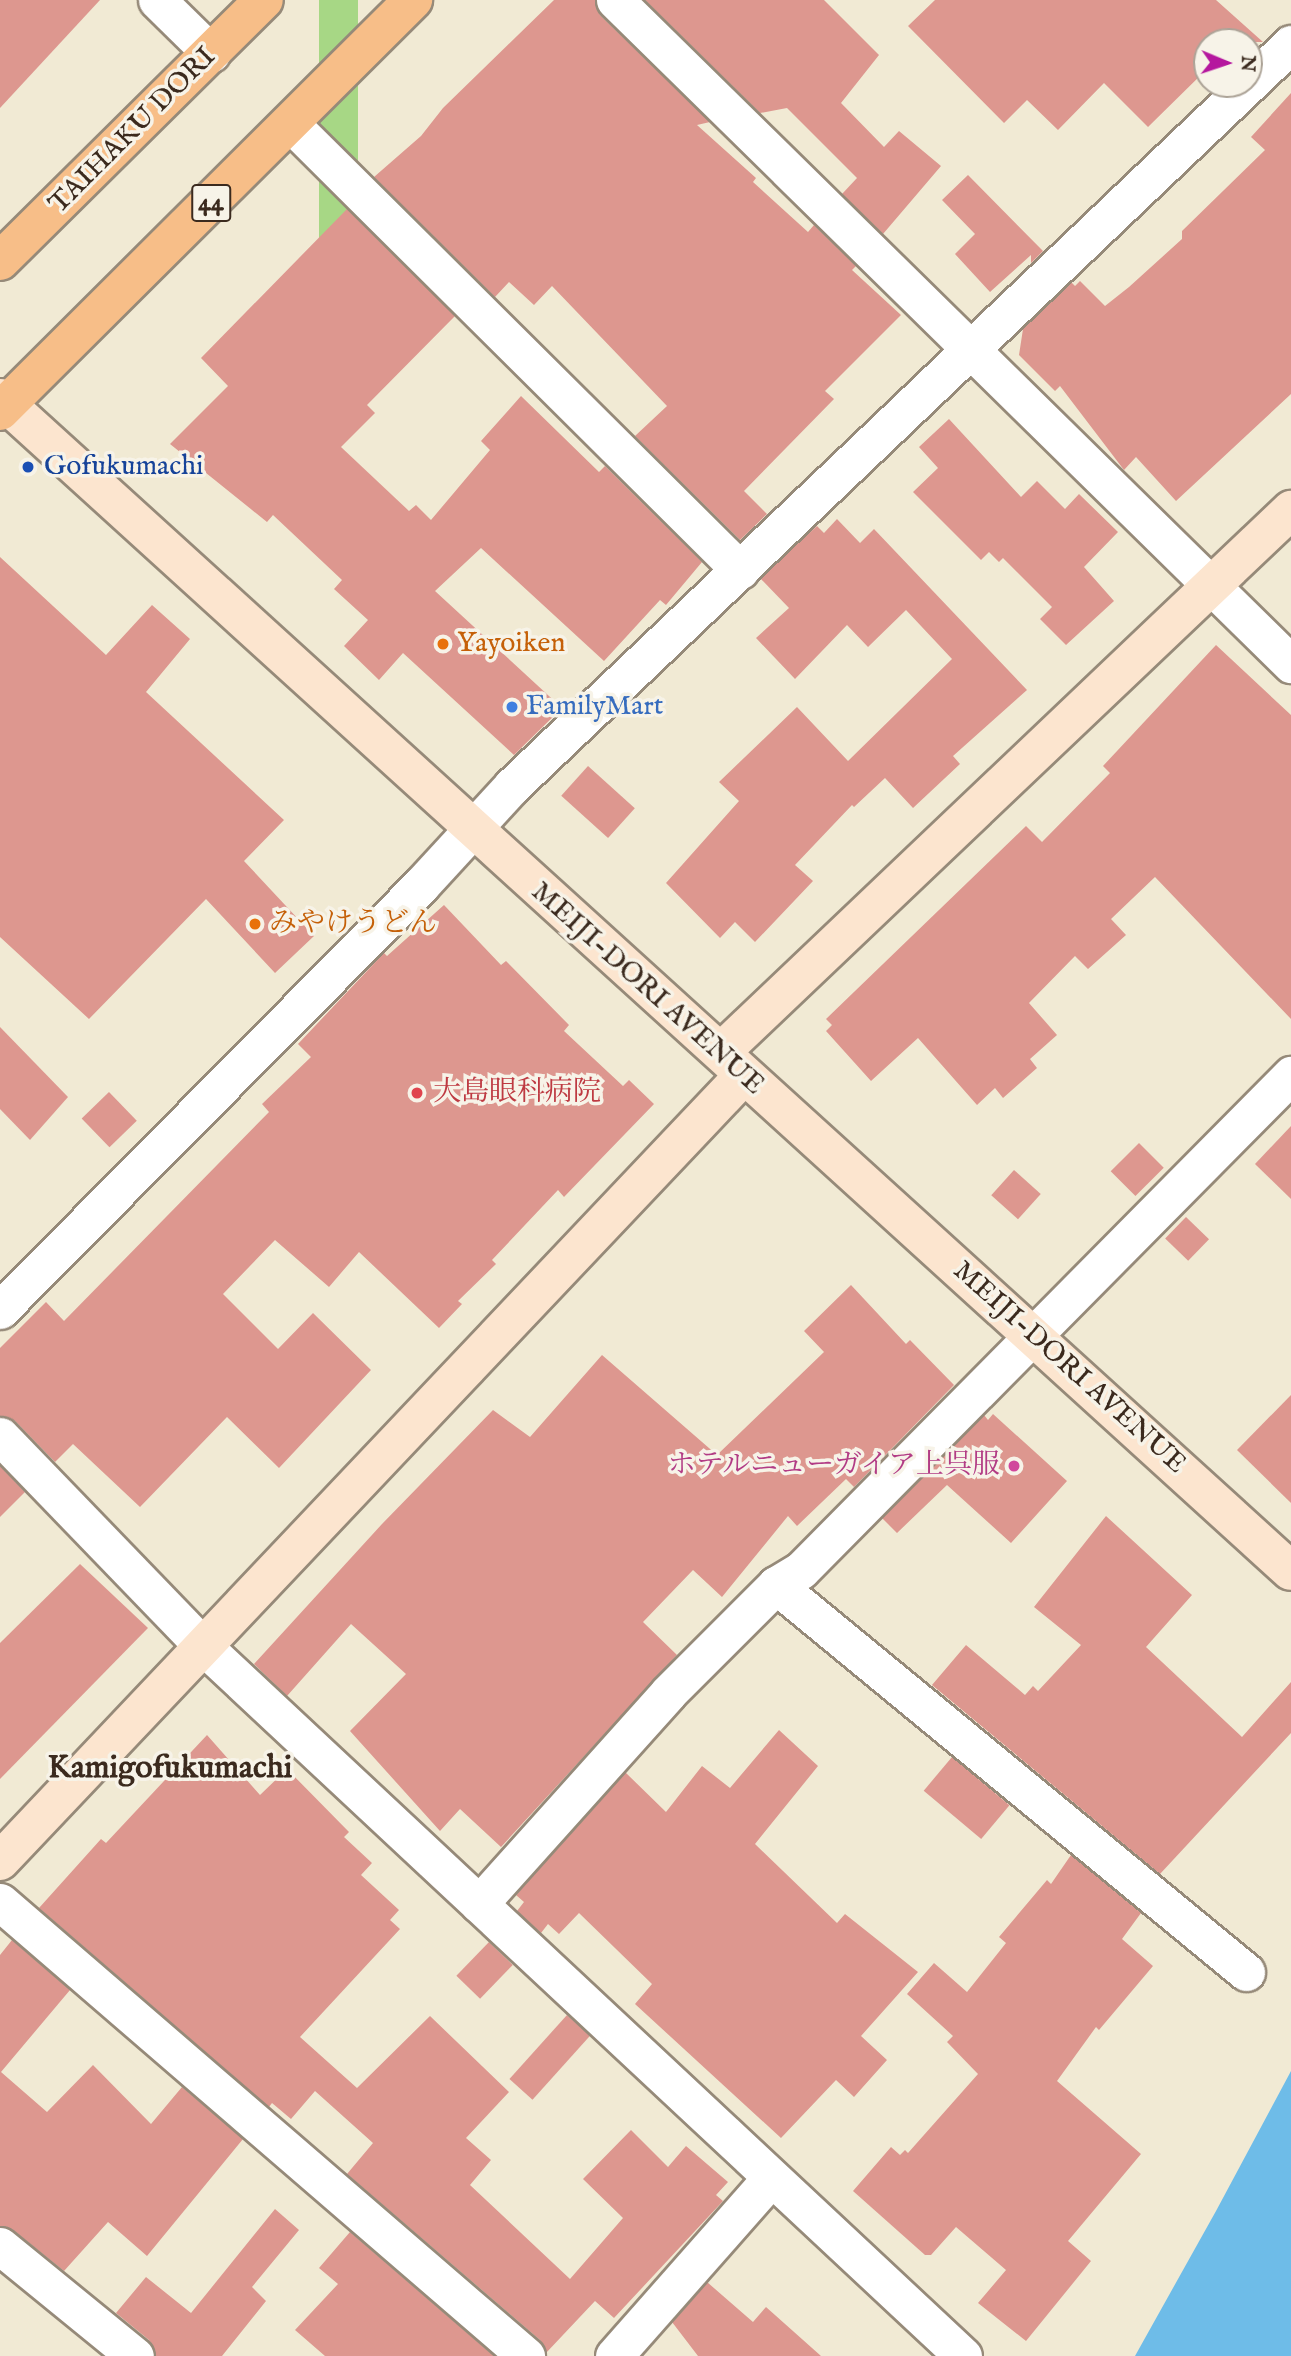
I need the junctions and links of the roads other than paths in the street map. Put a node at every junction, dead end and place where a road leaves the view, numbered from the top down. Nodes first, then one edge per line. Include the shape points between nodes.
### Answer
1 (157, 0) edge
2 (264, 0) edge
3 (414, 0) edge
4 (615, 0) edge
5 (1291, 44) edge
6 (211, 53) junction
7 (291, 124) junction
8 (0, 261) edge
9 (973, 347) junction
10 (2, 404) edge
11 (1291, 510) edge
12 (740, 570) junction
13 (1214, 586) junction
14 (1291, 664) edge
15 (472, 831) junction
16 (733, 1064) junction
17 (1291, 1074) edge
18 (0, 1310) edge
19 (1033, 1334) junction
20 (0, 1436) edge
21 (1291, 1571) edge
22 (776, 1585) junction
23 (203, 1646) junction
24 (0, 1861) edge
25 (0, 1902) edge
26 (479, 1904) junction
27 (1246, 1972) dead end
28 (771, 2178) junction
29 (0, 2246) edge
30 (135, 2356) edge
31 (526, 2356) edge
32 (614, 2356) edge
33 (963, 2356) edge

1 - 6 street
2 - 6 main road, TAIHAKU DORI
3 - 7 main road, 44
4 - 9 street
5 - 9 street
6 - 8 main road, TAIHAKU DORI
7 - 10 main road, 44
7 - 12 street
9 - 12 street
9 - 13 street
10 - 15 street, MEIJI-DORI AVENUE
11 - 13 street
12 - 15 street via 513,786
13 - 14 street
13 - 16 street
15 - 16 street, MEIJI-DORI AVENUE
15 - 18 street
16 - 19 street, MEIJI-DORI AVENUE
16 - 23 street
17 - 19 street
19 - 21 street, MEIJI-DORI AVENUE
19 - 22 street via 801,1570
20 - 23 street
22 - 26 street via 668,1693
22 - 27 street
23 - 24 street
23 - 26 street
25 - 31 street
26 - 28 street
28 - 32 street
28 - 33 street
29 - 30 street

